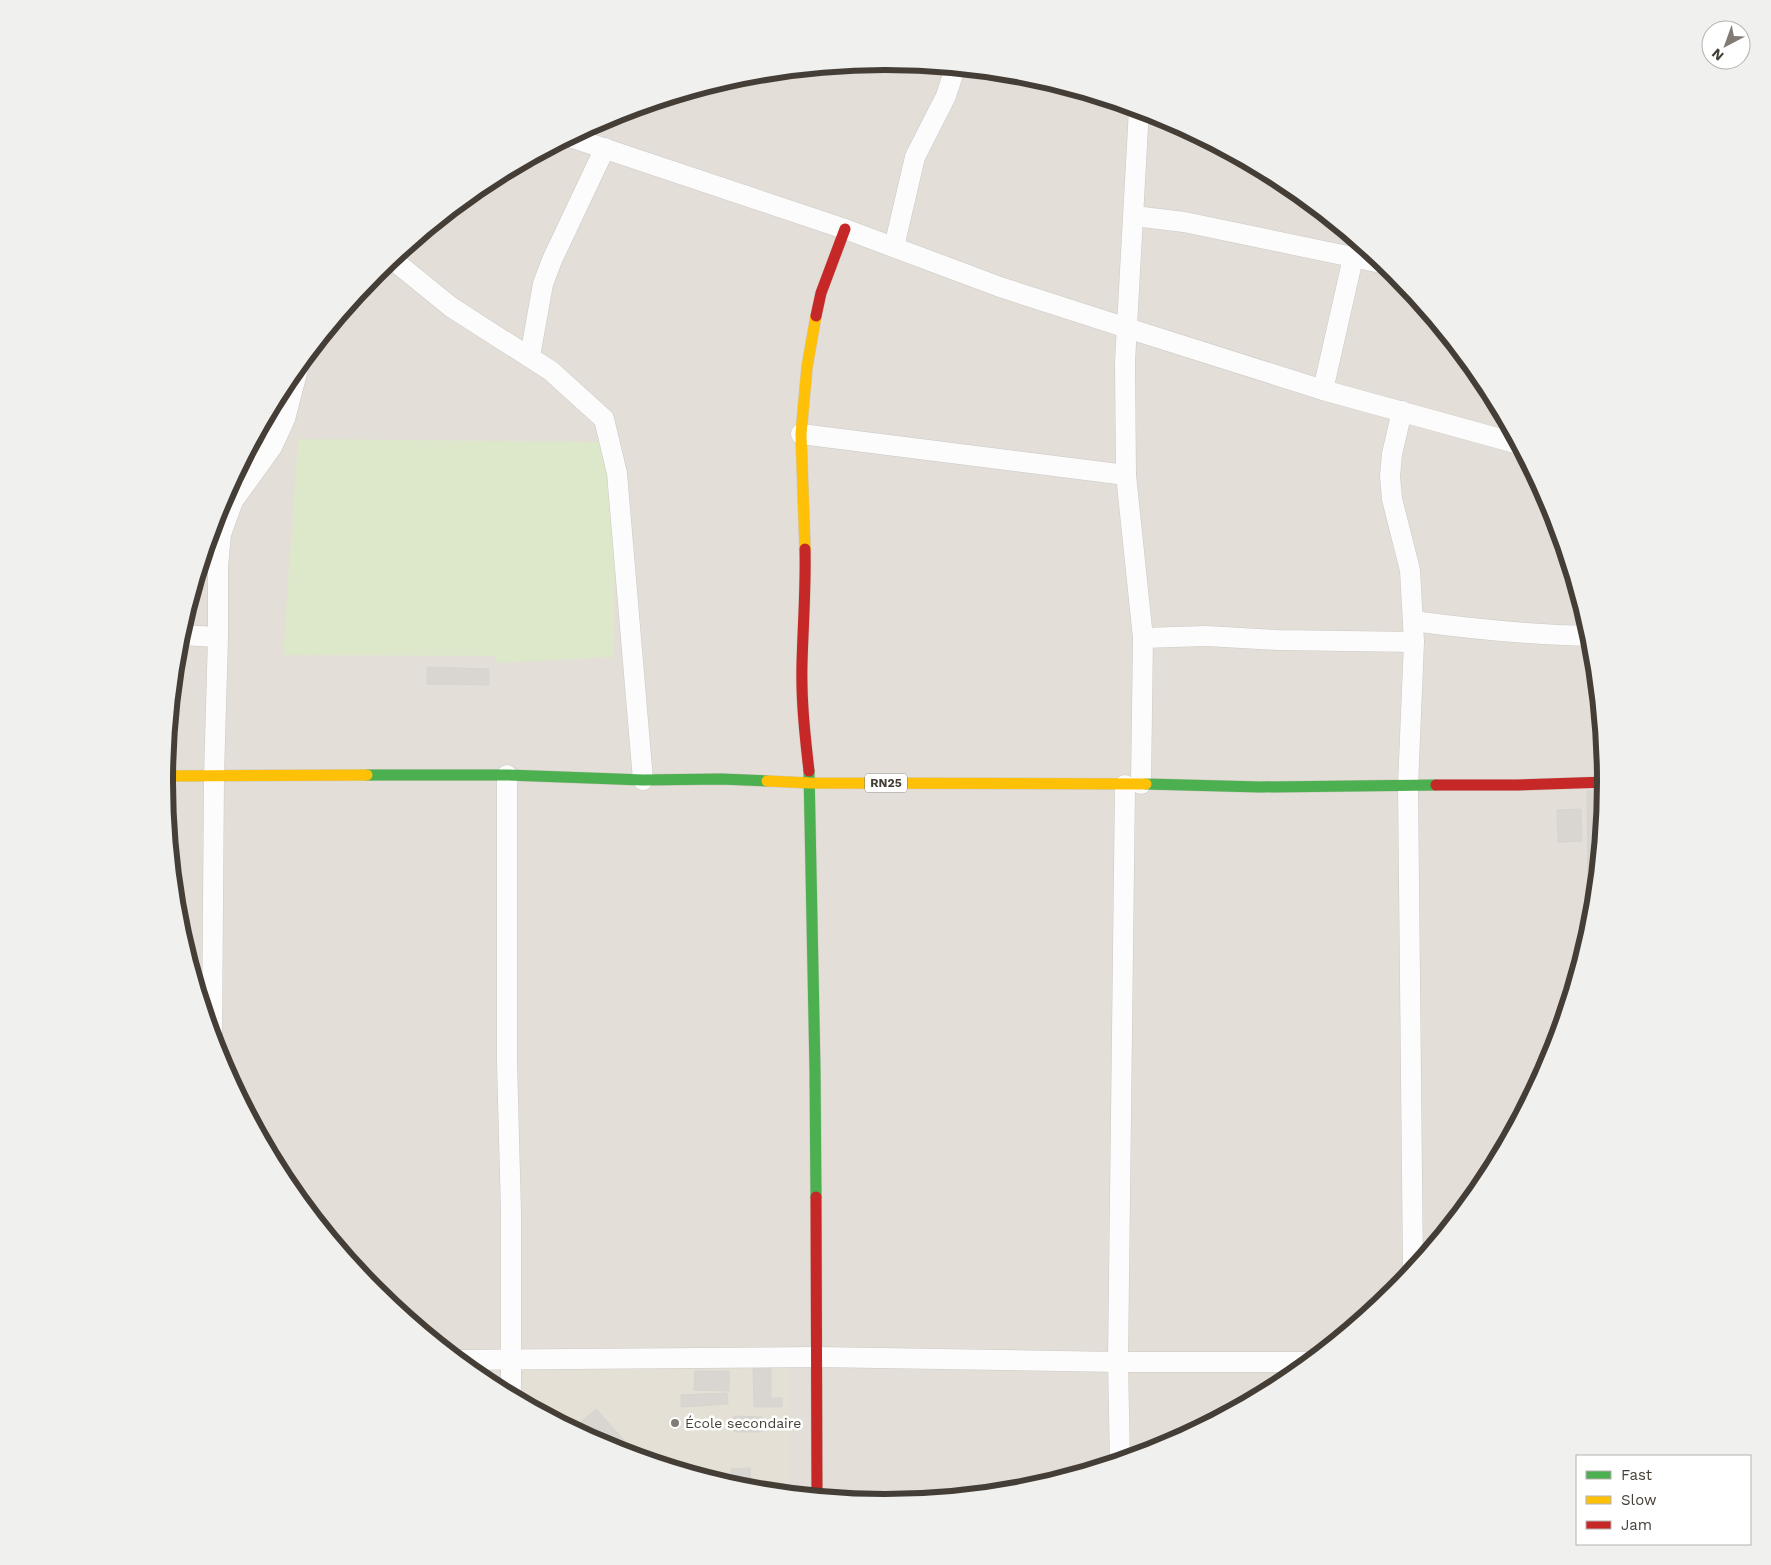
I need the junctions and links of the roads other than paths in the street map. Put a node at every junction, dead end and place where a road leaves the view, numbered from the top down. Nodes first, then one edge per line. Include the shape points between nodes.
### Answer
1 (953, 74) edge
2 (1139, 117) edge
3 (578, 139) edge
4 (605, 148) junction
5 (1134, 216) junction
6 (844, 229) junction
7 (894, 248) junction
8 (1353, 258) junction
9 (1370, 261) edge
10 (398, 264) edge
11 (1127, 328) junction
12 (530, 356) junction
13 (296, 383) edge
14 (1323, 390) junction
15 (1402, 411) junction
16 (801, 434) junction
17 (1512, 442) edge
18 (249, 461) edge
19 (1126, 474) junction
20 (252, 476) junction
21 (1413, 621) junction
22 (189, 635) edge
23 (1582, 636) edge
24 (218, 637) junction
25 (1143, 638) junction
26 (1414, 642) junction
27 (507, 775) junction
28 (173, 776) edge
29 (214, 776) junction
30 (643, 780) junction
31 (1598, 782) edge
32 (810, 783) junction
33 (1133, 784) junction
34 (1408, 785) junction
35 (212, 1015) edge
36 (1413, 1261) edge
37 (816, 1357) junction
38 (469, 1360) edge
39 (512, 1360) junction
40 (1118, 1362) junction
41 (1299, 1362) edge
42 (511, 1389) edge
43 (1120, 1455) edge
44 (817, 1491) edge

1 - 7 street via 946,96 915,157
2 - 5 street
3 - 4 street
4 - 6 street
4 - 12 street via 543,284
5 - 8 street via 1184,222
5 - 11 street
6 - 7 street
6 - 16 main road via 813,329
7 - 11 street
8 - 9 street
8 - 14 street
10 - 12 street via 451,307
11 - 14 street
11 - 19 street
12 - 30 street via 604,419 617,473
13 - 20 street via 272,447
14 - 15 street
15 - 17 street
15 - 21 street via 1390,476 1392,499 1410,570
16 - 19 street
16 - 32 main road via 806,510 802,665
18 - 20 street
19 - 25 street
20 - 24 street via 233,501 220,534
21 - 23 street via 1535,635
21 - 26 street
22 - 24 street
24 - 29 street
25 - 26 street via 1206,636
25 - 33 street
26 - 34 street
27 - 29 main road, RN25
27 - 30 main road, RN25
27 - 39 street
28 - 29 main road, RN25
29 - 35 street
30 - 32 main road, RN25
31 - 34 main road, RN25
32 - 33 main road, RN25
32 - 37 main road
33 - 34 main road, RN25 via 1260,787
33 - 40 street
34 - 36 street
37 - 39 street
37 - 40 street
37 - 44 main road
38 - 39 street
39 - 42 street
40 - 41 street
40 - 43 street

